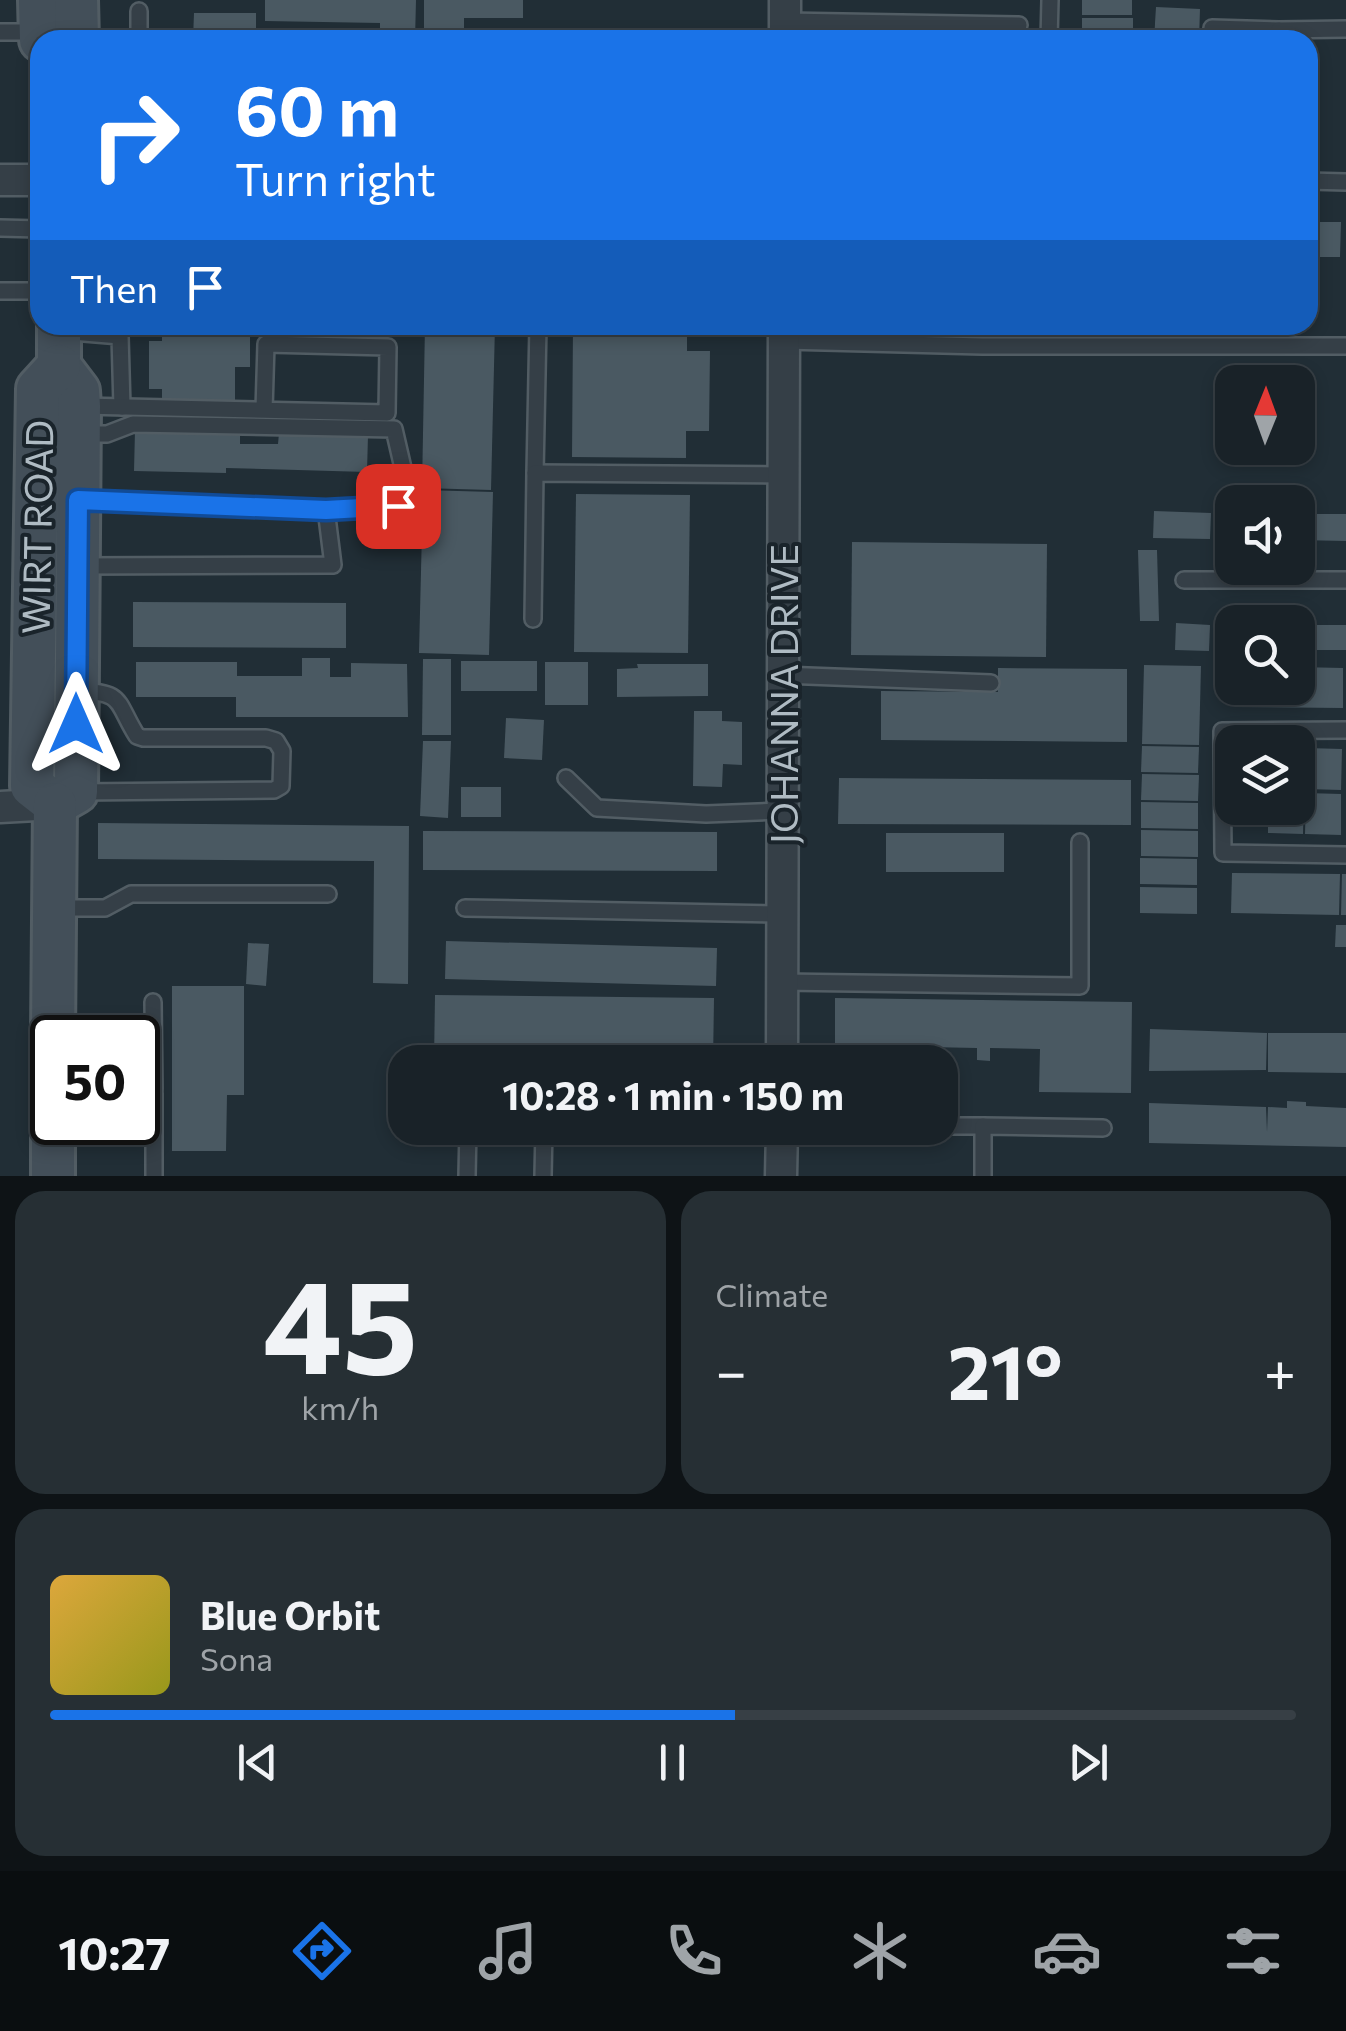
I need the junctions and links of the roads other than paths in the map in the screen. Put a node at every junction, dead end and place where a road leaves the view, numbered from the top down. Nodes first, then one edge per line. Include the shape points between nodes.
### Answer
1 (76, 0) edge
2 (1050, 0) edge
3 (139, 11) dead end
4 (785, 20) edge
5 (1019, 25) dead end
6 (1212, 28) dead end
7 (40, 29) edge
8 (139, 30) edge
9 (1049, 30) edge
10 (1231, 30) edge
11 (1346, 30) edge
12 (1318, 32) edge
13 (0, 180) edge
14 (30, 180) edge
15 (1318, 182) edge
16 (1346, 182) edge
17 (0, 228) edge
18 (30, 230) edge
19 (0, 290) edge
20 (30, 291) edge
21 (538, 335) edge
22 (784, 335) edge
23 (814, 335) edge
24 (59, 341) edge
25 (1346, 346) edge
26 (122, 407) junction
27 (264, 410) junction
28 (79, 420) junction
29 (534, 473) junction
30 (783, 475) junction
31 (57, 499) junction
32 (326, 510) junction
33 (78, 566) junction
34 (1184, 580) dead end
35 (1346, 580) edge
36 (533, 619) dead end
37 (782, 675) junction
38 (991, 683) dead end
39 (77, 691) junction
40 (1346, 730) edge
41 (566, 778) dead end
42 (66, 798) junction
43 (0, 807) edge
44 (781, 811) junction
45 (1080, 842) dead end
46 (1346, 855) edge
47 (328, 894) dead end
48 (54, 908) junction
49 (466, 908) dead end
50 (781, 914) junction
51 (781, 982) junction
52 (153, 1002) dead end
53 (54, 1015) edge
54 (153, 1015) edge
55 (782, 1045) edge
56 (958, 1126) edge
57 (983, 1126) junction
58 (1103, 1128) dead end
59 (53, 1145) edge
60 (154, 1145) edge
61 (468, 1145) edge
62 (543, 1145) edge
63 (782, 1145) edge
64 (52, 1176) edge
65 (154, 1176) edge
66 (467, 1176) edge
67 (542, 1176) edge
68 (781, 1176) edge
69 (983, 1176) edge

1 - 7 main road
2 - 9 lane
3 - 8 lane
4 - 5 lane
6 - 10 lane
11 - 12 lane
13 - 14 street
15 - 16 lane
17 - 18 lane
19 - 20 lane
21 - 29 lane
22 - 30 street, JOHANNA DRIVE
23 - 25 lane via 982,346
24 - 26 lane via 120,336
24 - 28 main road, WIRT ROAD via 78,391
24 - 31 main road, WIRT ROAD via 38,389
26 - 27 lane
26 - 28 lane
27 - 27 lane via 387,413 388,347 266,344
28 - 31 main road, WIRT ROAD
28 - 32 lane via 108,434 133,424 394,429 403,468 398,506
29 - 30 lane
29 - 36 lane
30 - 37 street, JOHANNA DRIVE
31 - 32 lane
31 - 33 main road, WIRT ROAD
31 - 42 main road, WIRT ROAD via 32,786
32 - 33 lane via 333,565
33 - 39 main road, WIRT ROAD
34 - 35 lane
37 - 38 lane
37 - 44 street, JOHANNA DRIVE
39 - 42 main road, WIRT ROAD
39 - 42 lane via 114,697 144,738 276,741 281,786
40 - 46 lane via 1222,730 1222,748 1223,853
41 - 44 lane via 596,808
42 - 43 street
42 - 48 main road, WIRT ROAD
44 - 50 street, JOHANNA DRIVE
45 - 51 lane via 1080,986
47 - 48 lane via 131,894 105,908
48 - 53 main road, WIRT ROAD
49 - 50 lane
50 - 51 street, JOHANNA DRIVE
51 - 55 street, JOHANNA DRIVE
52 - 54 lane
56 - 57 lane
57 - 58 lane
57 - 69 lane
59 - 64 main road
60 - 65 lane
61 - 66 lane
62 - 67 lane
63 - 68 street

